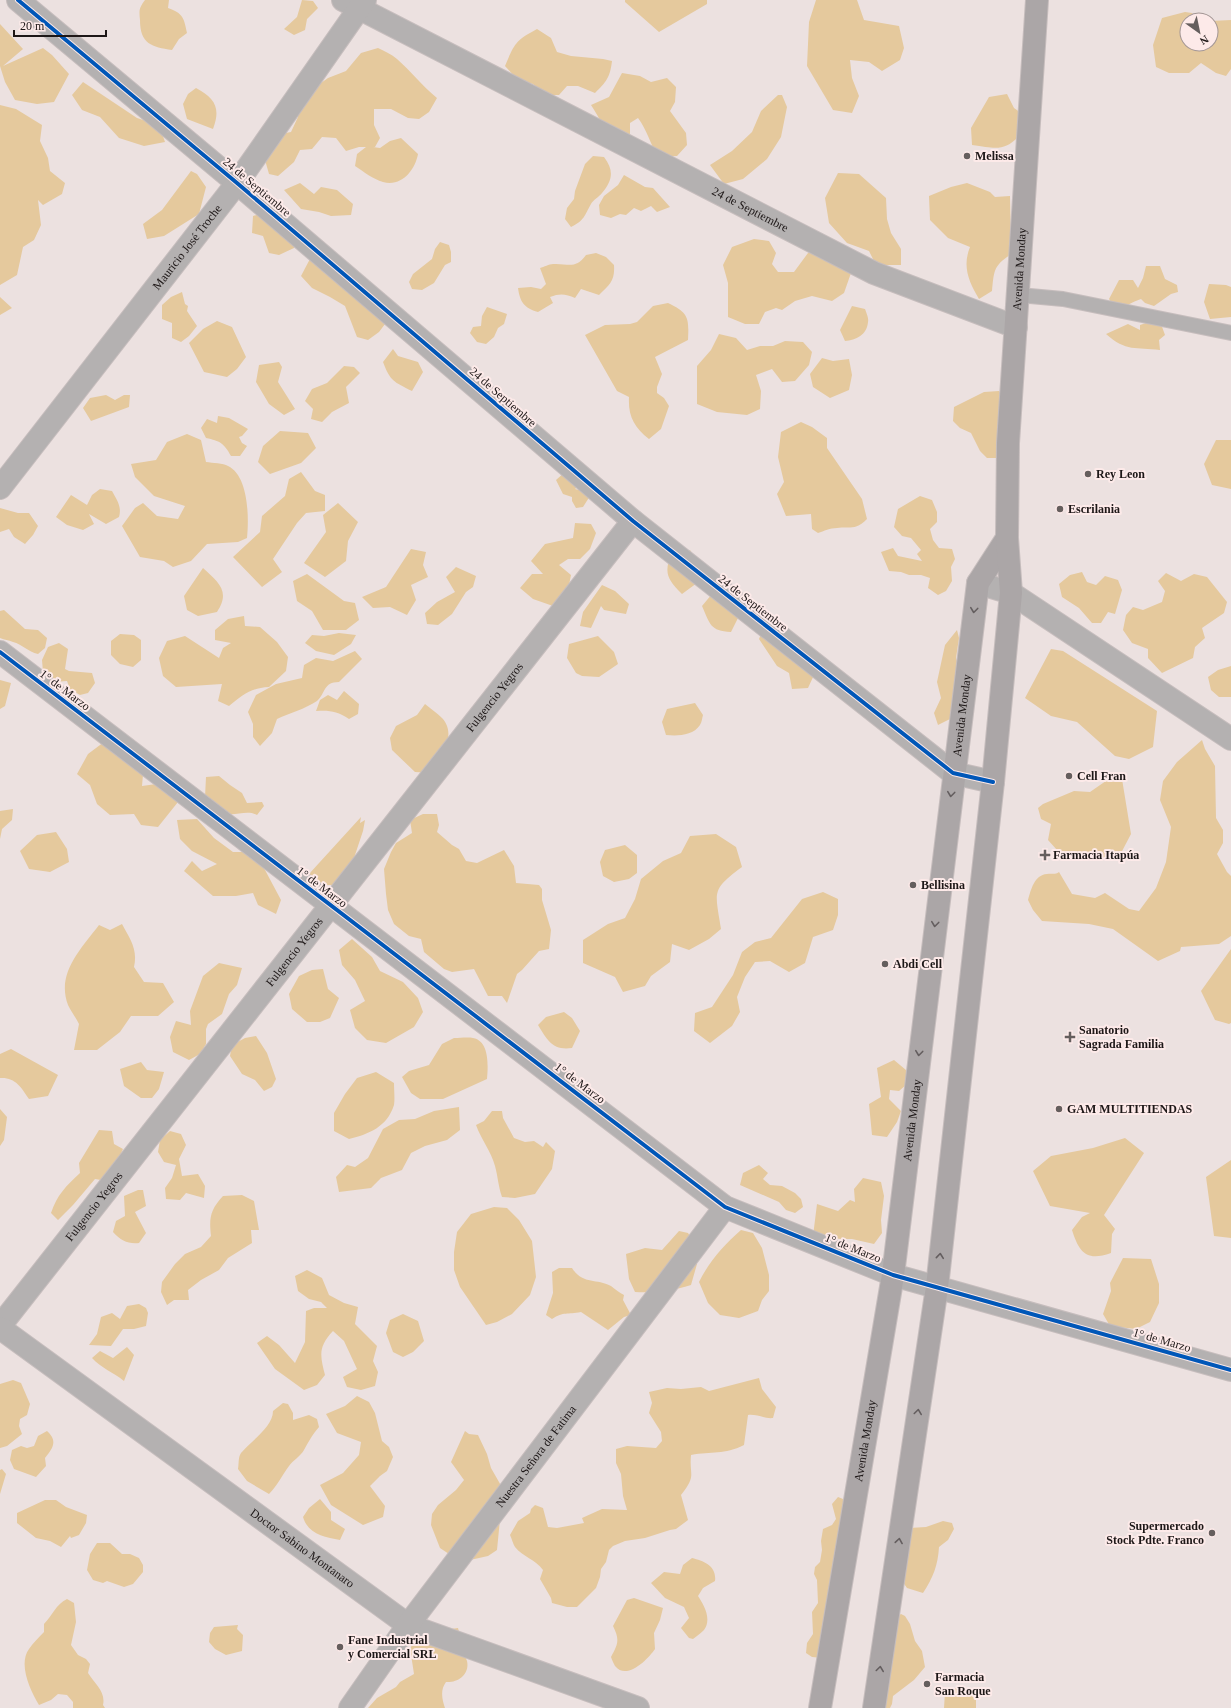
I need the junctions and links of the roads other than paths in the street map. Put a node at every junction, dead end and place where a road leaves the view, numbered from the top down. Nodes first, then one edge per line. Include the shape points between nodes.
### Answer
1 (18, 0) edge
2 (1037, 0) edge
3 (355, 3) edge
4 (237, 183) junction
5 (1018, 295) junction
6 (1016, 327) junction
7 (1231, 333) edge
8 (0, 488) edge
9 (633, 521) junction
10 (1007, 538) junction
11 (978, 583) junction
12 (1011, 593) junction
13 (0, 652) edge
14 (1231, 739) edge
15 (954, 773) junction
16 (993, 782) junction
17 (330, 905) junction
18 (726, 1207) junction
19 (892, 1275) junction
20 (937, 1287) junction
21 (0, 1327) edge
22 (1231, 1370) edge
23 (408, 1626) junction
24 (350, 1708) edge
25 (638, 1708) edge
26 (820, 1708) edge
27 (874, 1708) edge

1 - 4 street, 24 de Septiembre
2 - 5 main road, Avenida Monday
3 - 4 street, Mauricio José Troche
3 - 6 street, 24 de Septiembre via 874,273
4 - 8 street, Mauricio José Troche
4 - 9 street, 24 de Septiembre
5 - 6 main road, Avenida Monday
5 - 7 lane via 1063,299
6 - 10 main road, Avenida Monday via 1008,443
9 - 15 street, 24 de Septiembre
9 - 17 street, Fulgencio Yegros
10 - 11 main road, Avenida Monday
10 - 12 main road, Avenida Monday
11 - 12 street
11 -> 15 main road, Avenida Monday
12 - 14 street
12 - 16 main road, Avenida Monday
13 - 17 street, 1° de Marzo
15 - 16 street, 24 de Septiembre
15 -> 19 main road, Avenida Monday
20 -> 16 main road, Avenida Monday
17 - 18 street, 1° de Marzo
17 - 21 street, Fulgencio Yegros
18 - 19 street, 1° de Marzo
18 - 23 street, Nuestra Señora de Fatima
19 - 20 street, 1° de Marzo
19 - 26 main road, Avenida Monday
20 - 22 street, 1° de Marzo
27 -> 20 main road, Avenida Monday
21 - 23 street, Doctor Sabino Montanaro
23 - 24 street, Nuestra Señora de Fatima
23 - 25 street, Doctor Sabino Montanaro

